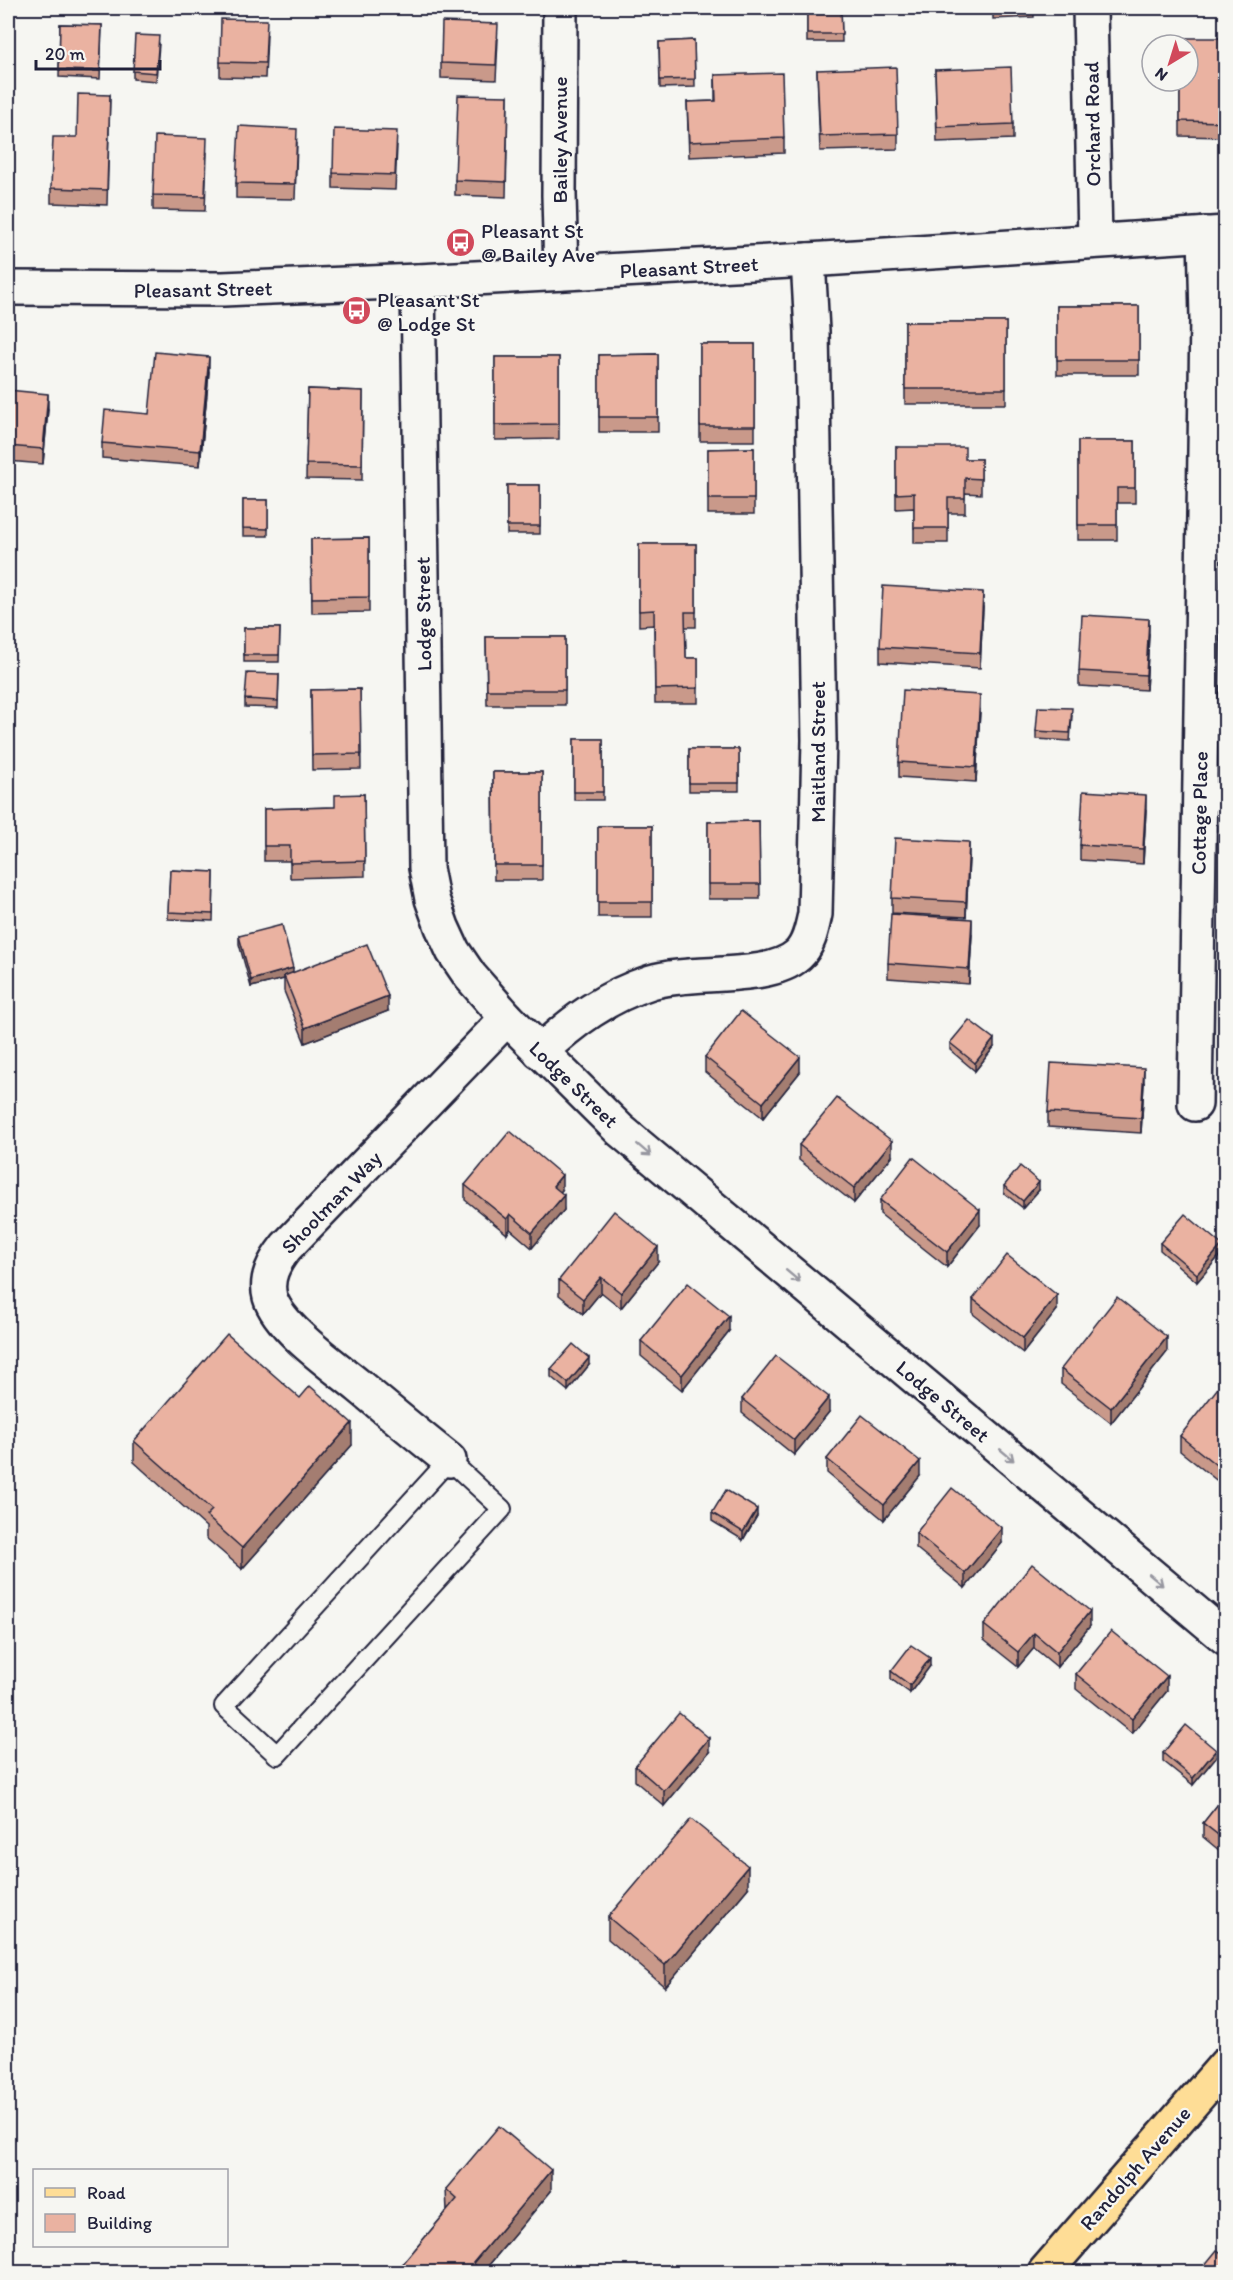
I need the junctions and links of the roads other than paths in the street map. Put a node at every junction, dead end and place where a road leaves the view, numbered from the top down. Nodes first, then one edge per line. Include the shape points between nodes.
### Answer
1 (560, 8) edge
2 (1090, 8) edge
3 (1215, 234) edge
4 (1095, 240) junction
5 (808, 260) junction
6 (561, 273) junction
7 (418, 282) junction
8 (8, 288) edge
9 (507, 1018) junction
10 (540, 1052) junction
11 (1195, 1104) dead end
12 (449, 1460) junction
13 (1226, 1638) edge
14 (1226, 2064) edge
15 (1045, 2272) edge

1 - 6 street, Bailey Avenue
2 - 4 street, Orchard Road
3 - 4 street, Pleasant Street
3 - 11 street, Cottage Place via 1207,319
4 - 5 street, Pleasant Street
5 - 6 street, Pleasant Street
5 - 10 street, Maitland Street via 819,740 812,928 799,955 789,962 757,971 679,976 629,989 585,1014
6 - 7 street, Pleasant Street
7 - 8 street, Pleasant Street via 223,289
7 - 9 street, Lodge Street via 426,868 432,899 453,951
9 - 10 street, Lodge Street
9 - 12 street, Shoolman Way via 285,1247 270,1273 268,1287 271,1300 292,1329
10 -> 13 street, Lodge Street via 655,1160
12 - 12 lane via 224,1707 277,1755 502,1509
14 - 15 main road, Randolph Avenue

